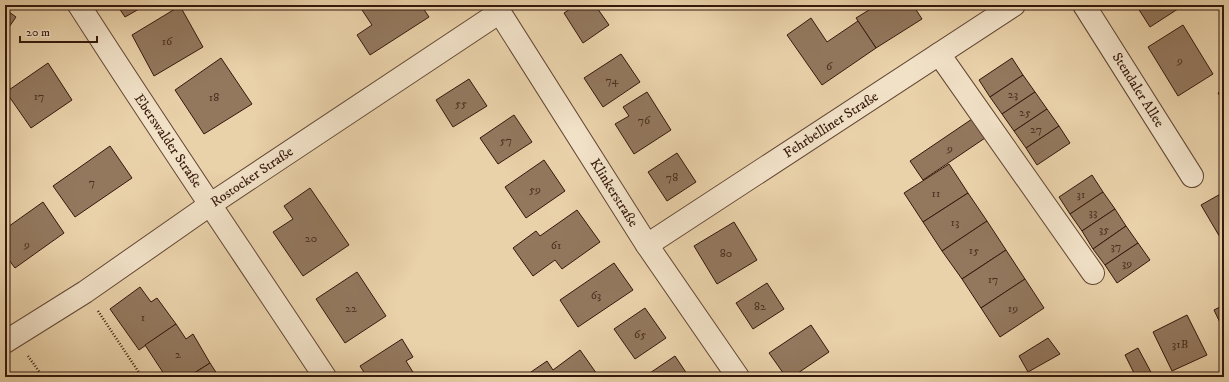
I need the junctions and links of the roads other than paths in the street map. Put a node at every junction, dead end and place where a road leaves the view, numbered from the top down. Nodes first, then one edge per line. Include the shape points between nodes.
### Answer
1 (79, 5) edge
2 (1014, 5) edge
3 (1084, 5) edge
4 (498, 9) edge
5 (939, 54) junction
6 (1192, 176) dead end
7 (211, 204) junction
8 (647, 245) junction
9 (1093, 273) dead end
10 (5, 342) edge
11 (325, 377) edge
12 (738, 377) edge

1 - 7 street, Eberswalder Straße
2 - 5 street, Fehrbelliner Straße
3 - 6 street, Stendaler Allee
4 - 7 street, Rostocker Straße
4 - 8 street, Klinkerstraße
5 - 8 street, Fehrbelliner Straße
5 - 9 street
7 - 10 street, Rostocker Straße via 85,292
7 - 11 street, Eberswalder Straße
8 - 12 street, Klinkerstraße

